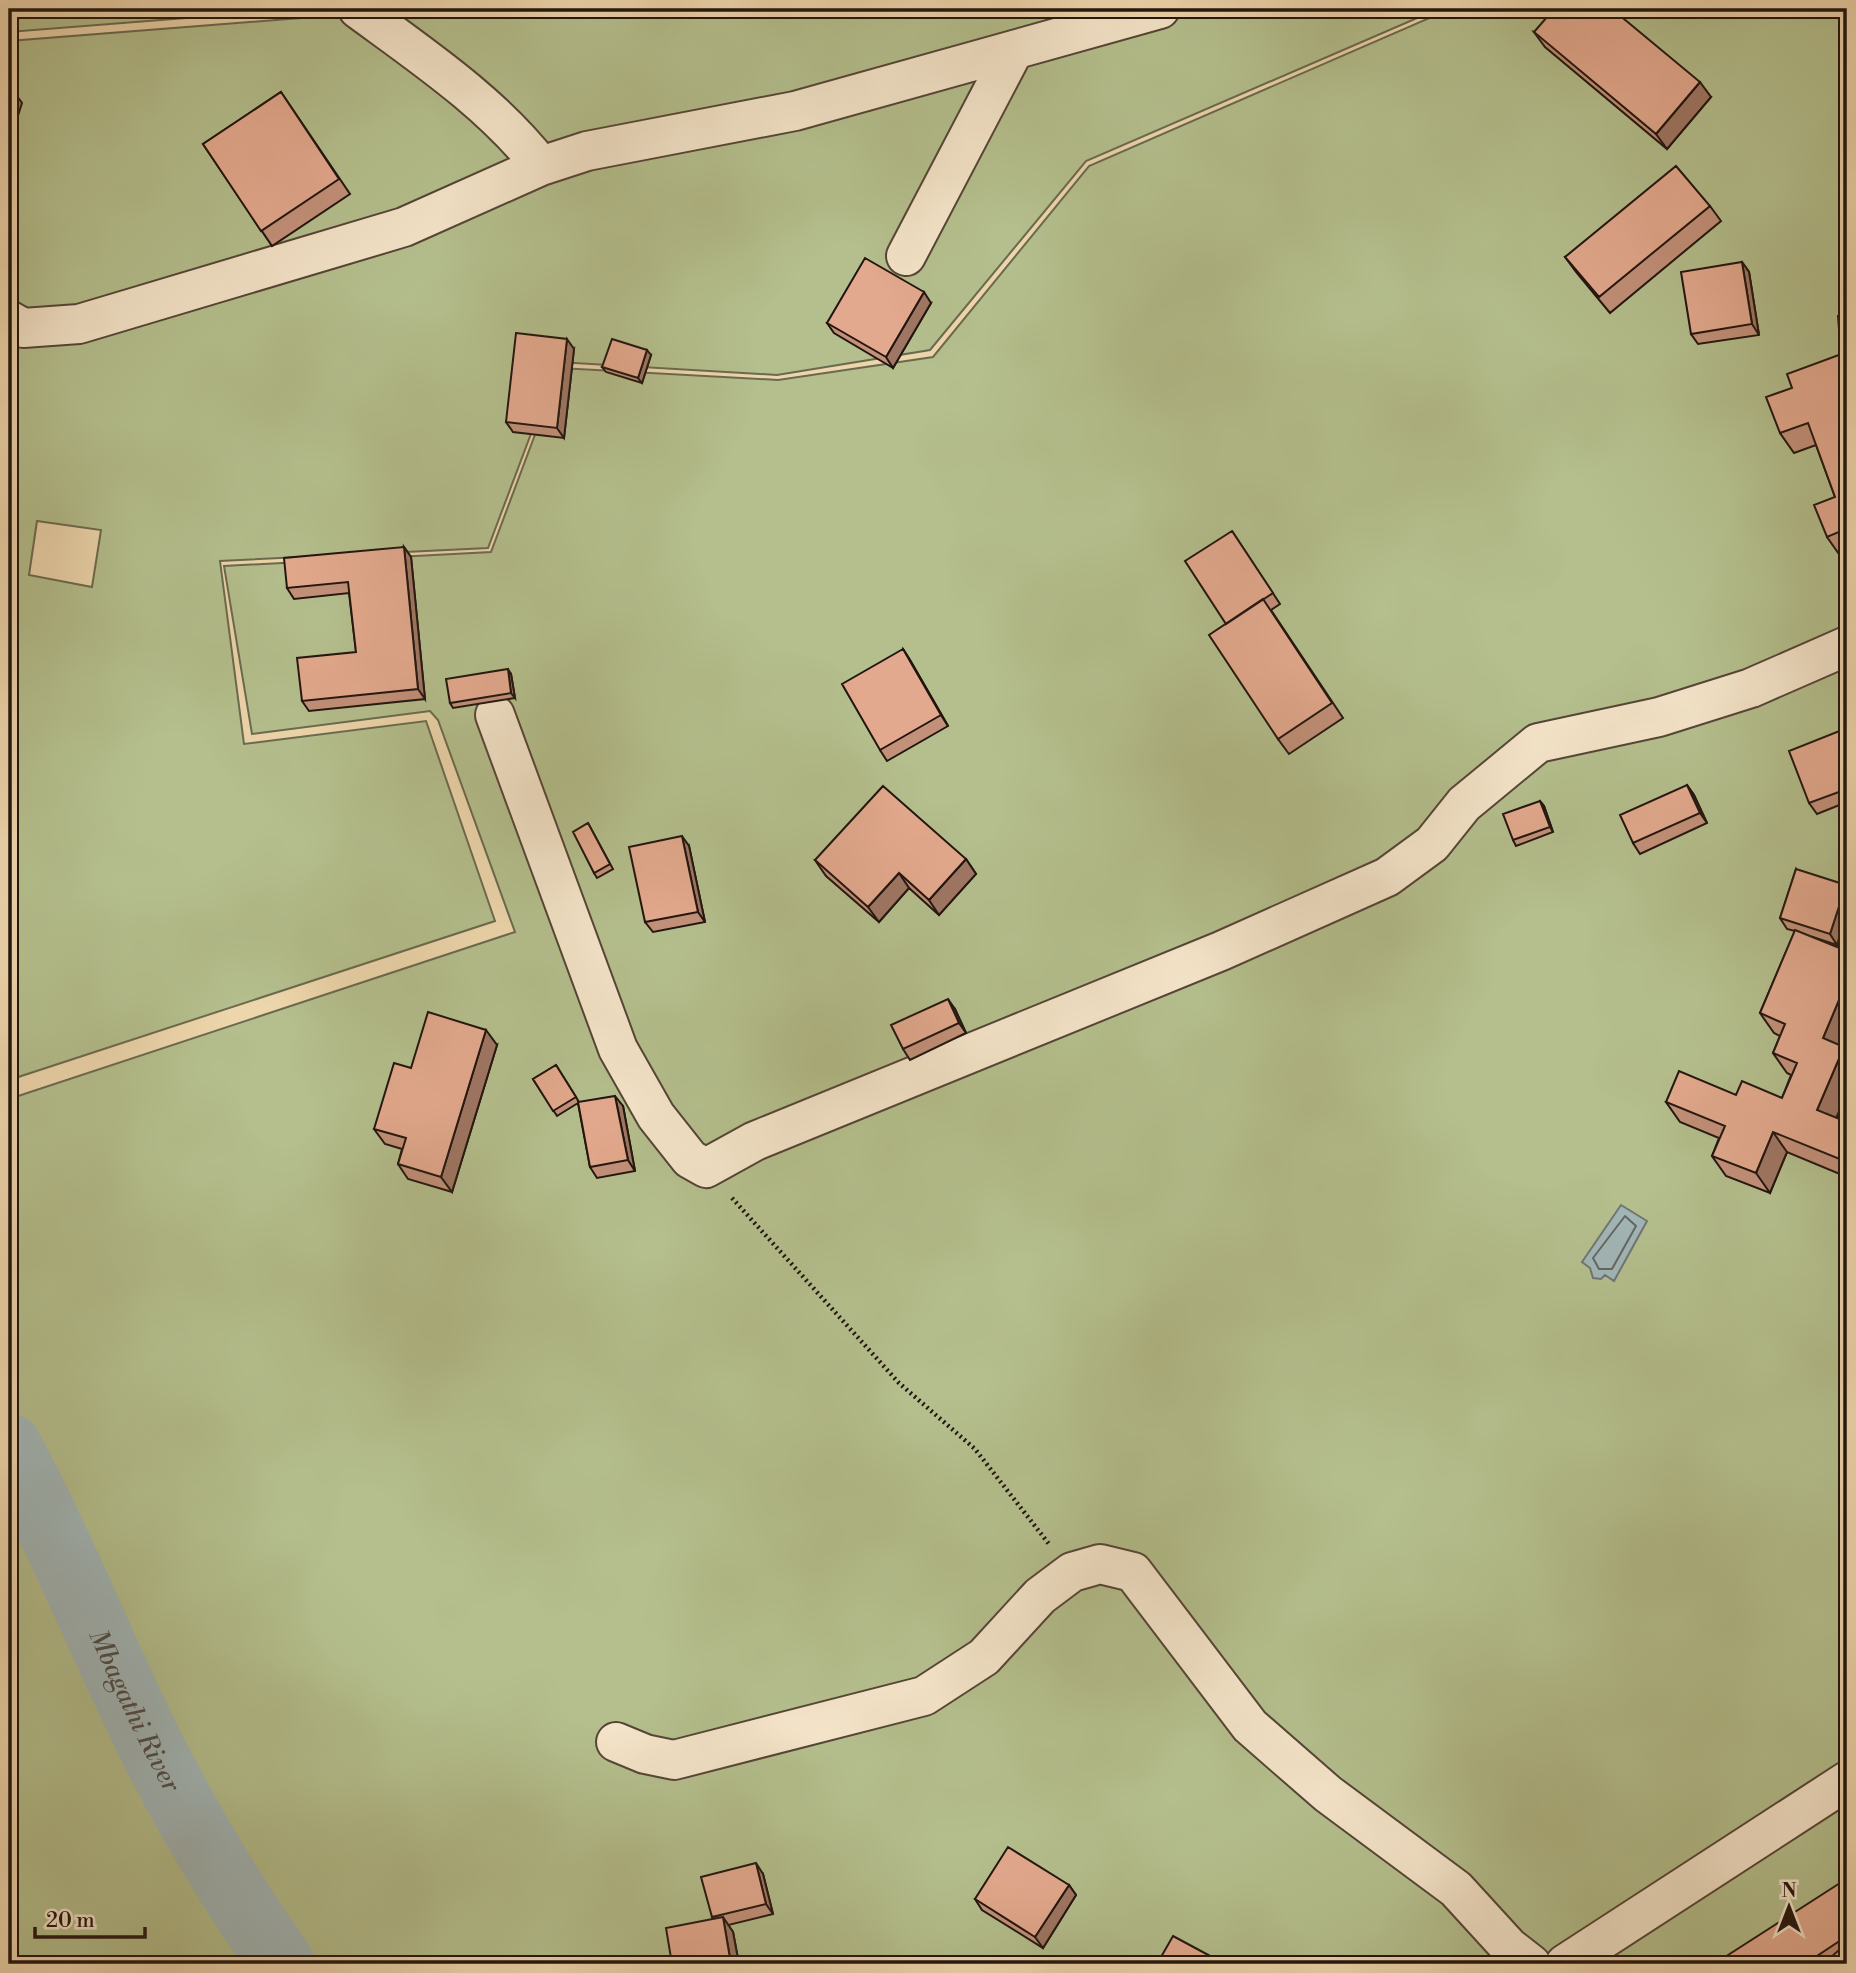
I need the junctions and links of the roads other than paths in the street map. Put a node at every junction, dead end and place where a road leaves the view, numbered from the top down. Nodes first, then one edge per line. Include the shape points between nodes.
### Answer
1 (358, 9) edge
2 (1160, 9) edge
3 (1014, 50) junction
4 (541, 166) junction
5 (906, 256) dead end
6 (9, 320) edge
7 (1847, 646) edge
8 (495, 715) dead end
9 (616, 1742) dead end
10 (1847, 1781) edge
11 (1531, 1964) edge
12 (1565, 1964) edge

1 - 4 street via 520,138
2 - 3 street
3 - 4 street via 795,111 587,151
3 - 5 street
4 - 6 street via 404,227 79,324 23,328
7 - 8 street via 1751,688 1659,717 1538,744 1464,804 1432,844 1387,877 1221,951 755,1141 706,1168 690,1158 656,1116 618,1049
9 - 11 street via 674,1760 924,1696 984,1657 1040,1596 1072,1572 1100,1564 1133,1572 1250,1726 1328,1794 1456,1889 1509,1947
10 - 12 street

